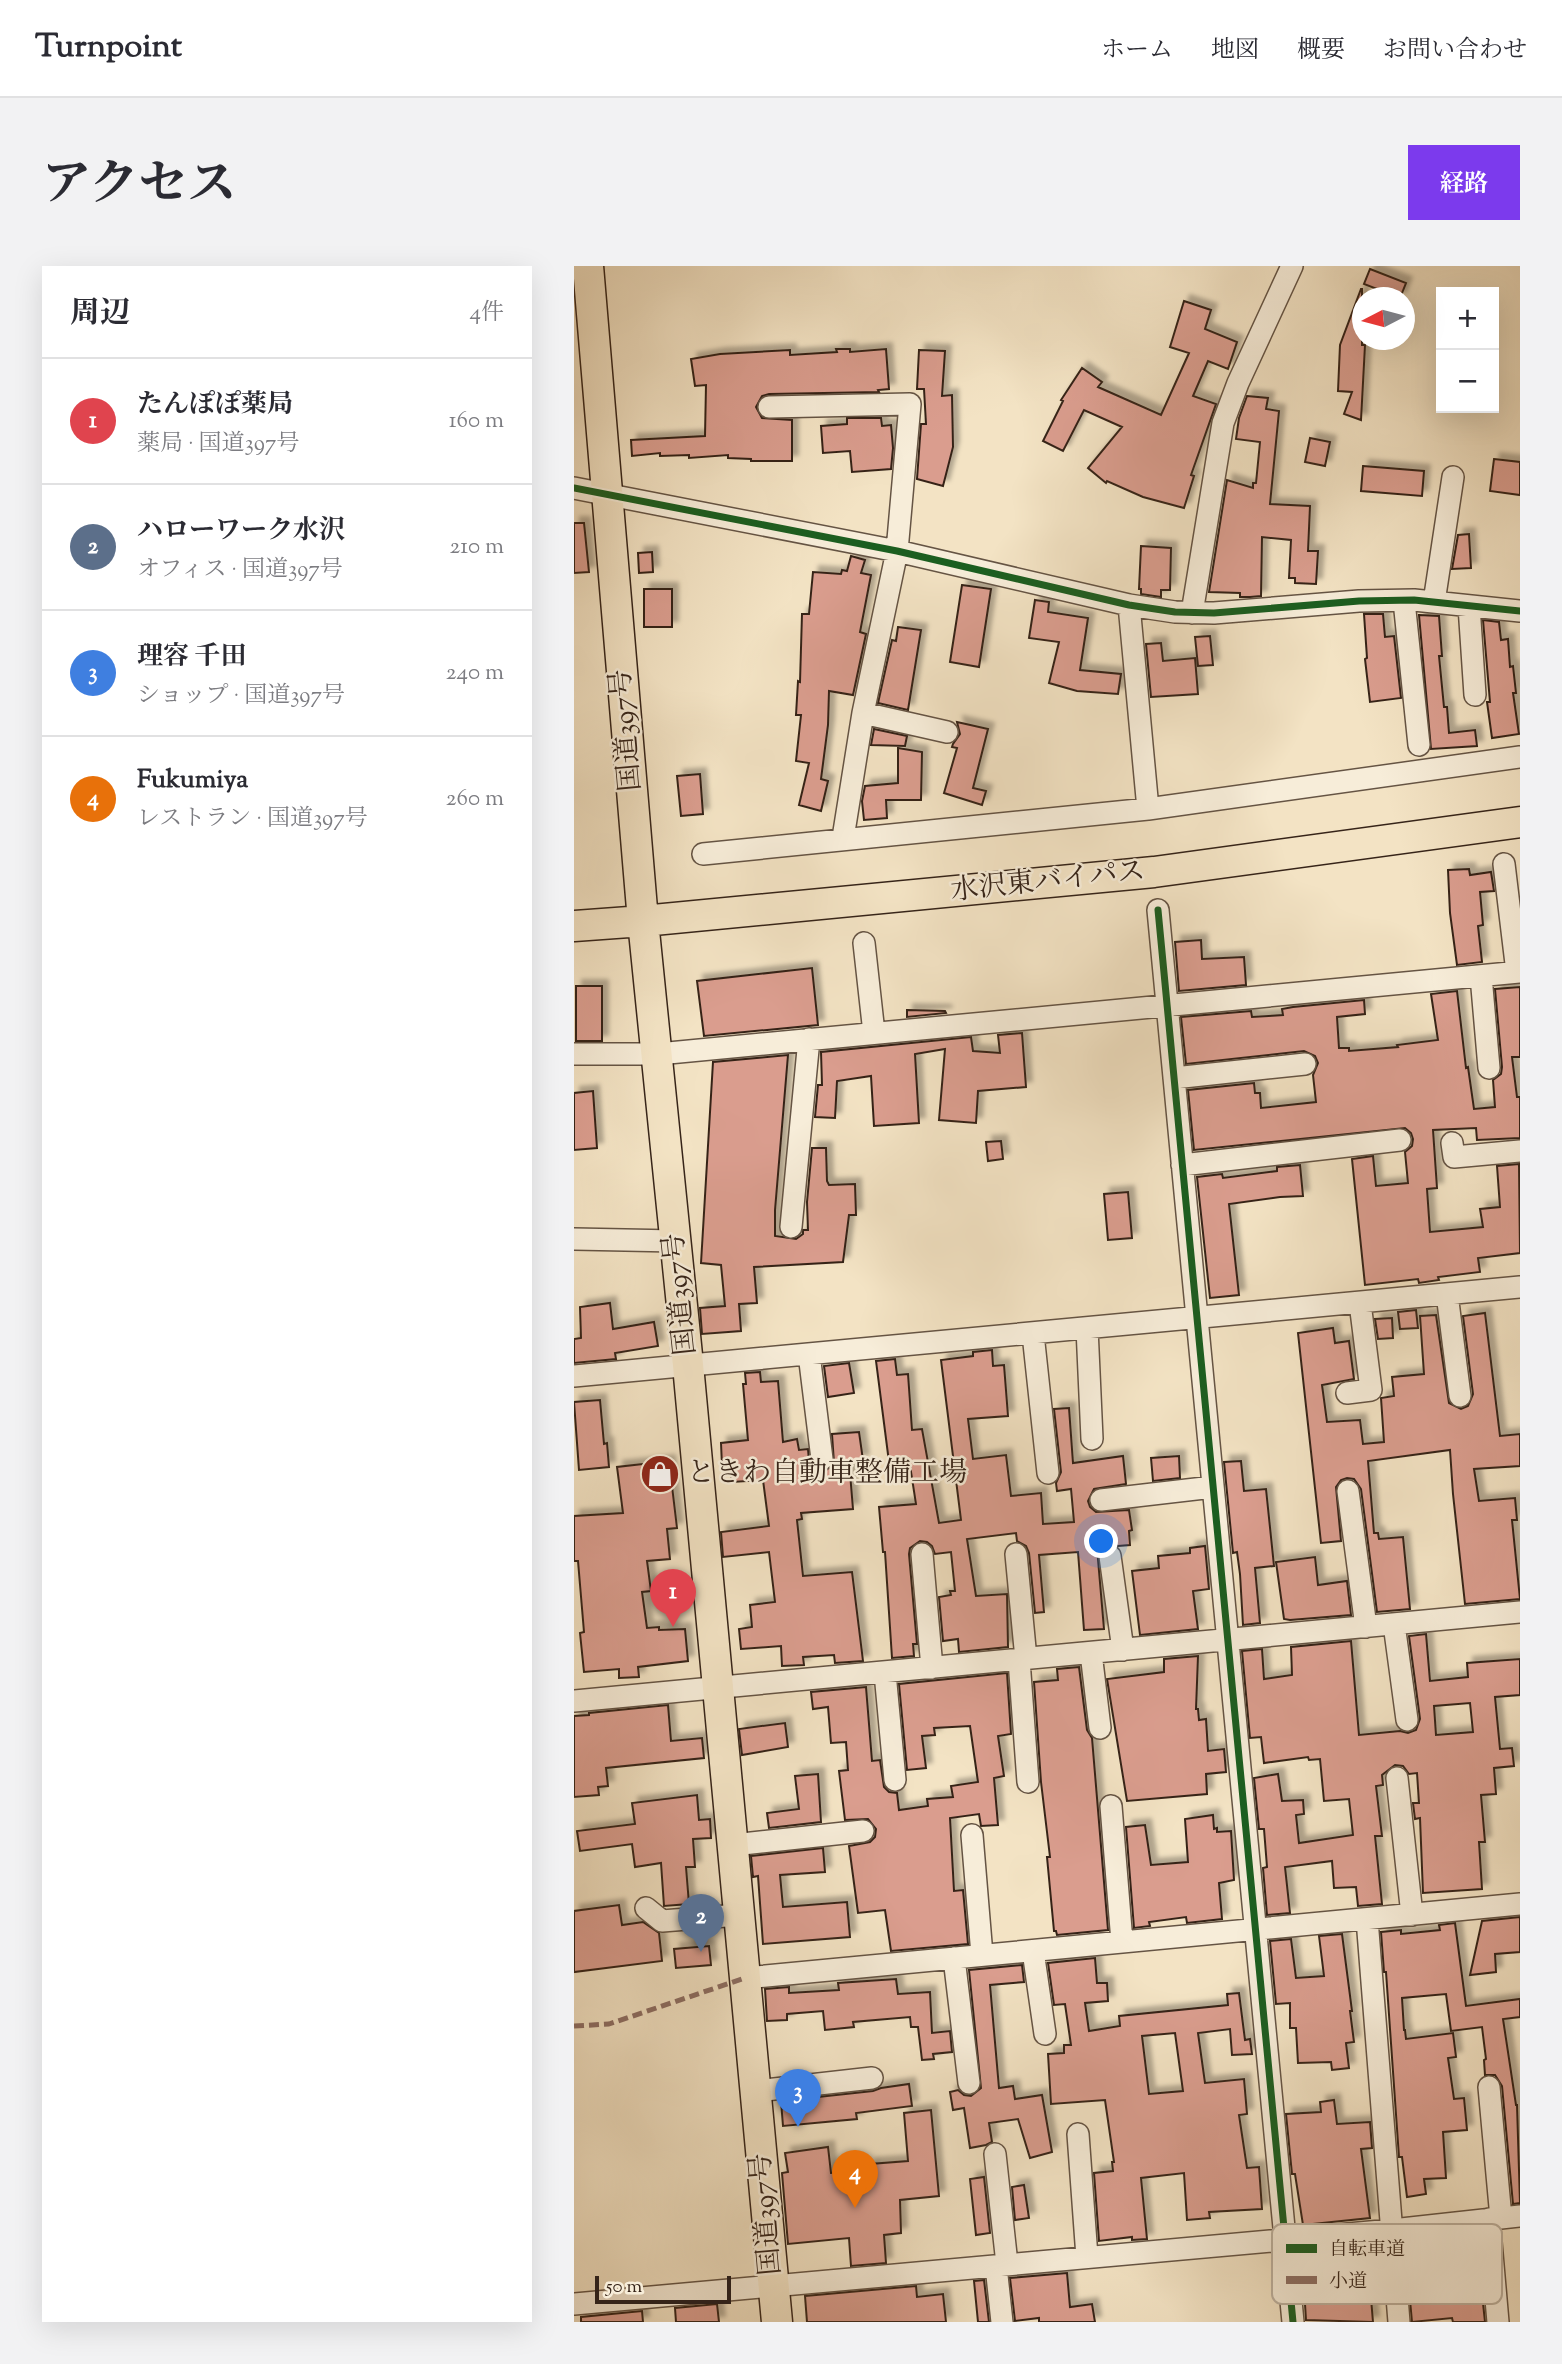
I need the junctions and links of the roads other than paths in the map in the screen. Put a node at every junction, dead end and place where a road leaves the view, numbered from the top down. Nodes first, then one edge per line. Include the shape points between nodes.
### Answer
1 (588, 266) edge
2 (1292, 266) edge
3 (769, 407) dead end
4 (1453, 477) dead end
5 (574, 488) edge
6 (607, 495) junction
7 (897, 551) junction
8 (1404, 601) junction
9 (1434, 602) junction
10 (1129, 605) junction
11 (1469, 606) junction
12 (1520, 611) edge
13 (1192, 612) junction
14 (1475, 695) dead end
15 (863, 713) junction
16 (947, 732) dead end
17 (1419, 745) dead end
18 (1520, 757) edge
19 (1148, 808) junction
20 (1520, 822) edge
21 (843, 838) junction
22 (703, 854) dead end
23 (1504, 864) dead end
24 (1158, 910) dead end
25 (643, 922) junction
26 (574, 926) edge
27 (864, 943) dead end
28 (1519, 972) edge
29 (1481, 976) junction
30 (1167, 1006) junction
31 (874, 1033) junction
32 (809, 1039) junction
33 (574, 1054) edge
34 (658, 1054) junction
35 (1305, 1064) dead end
36 (1489, 1068) dead end
37 (1174, 1078) junction
38 (1400, 1140) dead end
39 (1452, 1143) dead end
40 (1520, 1151) edge
41 (1182, 1165) junction
42 (790, 1227) dead end
43 (574, 1240) edge
44 (676, 1241) junction
45 (1520, 1287) edge
46 (1447, 1294) junction
47 (1360, 1303) junction
48 (1197, 1318) junction
49 (1087, 1328) junction
50 (1032, 1334) junction
51 (809, 1354) junction
52 (688, 1365) junction
53 (574, 1376) edge
54 (1347, 1393) dead end
55 (1460, 1396) dead end
56 (1092, 1439) dead end
57 (822, 1460) dead end
58 (1048, 1473) dead end
59 (1213, 1487) junction
60 (1348, 1491) dead end
61 (1101, 1500) dead end
62 (922, 1554) dead end
63 (1016, 1554) dead end
64 (1110, 1556) dead end
65 (1520, 1612) edge
66 (1394, 1624) junction
67 (1366, 1627) junction
68 (1228, 1640) junction
69 (1123, 1650) junction
70 (1091, 1653) junction
71 (1022, 1660) junction
72 (932, 1668) junction
73 (886, 1673) junction
74 (718, 1689) junction
75 (574, 1701) edge
76 (1406, 1720) dead end
77 (1100, 1728) dead end
78 (1397, 1778) dead end
79 (895, 1780) dead end
80 (1028, 1782) dead end
81 (1111, 1806) dead end
82 (863, 1832) dead end
83 (972, 1835) dead end
84 (733, 1845) junction
85 (1520, 1904) edge
86 (646, 1908) dead end
87 (739, 1915) junction
88 (1412, 1915) junction
89 (1367, 1920) junction
90 (1255, 1929) junction
91 (1122, 1942) junction
92 (1033, 1951) junction
93 (982, 1955) junction
94 (954, 1958) junction
95 (745, 1978) junction
96 (1045, 2034) dead end
97 (872, 2078) dead end
98 (969, 2083) dead end
99 (1489, 2088) dead end
100 (756, 2091) junction
101 (1078, 2134) dead end
102 (995, 2154) dead end
103 (1503, 2218) edge
104 (1284, 2224) edge
105 (1392, 2224) edge
106 (1448, 2224) edge
107 (1502, 2239) edge
108 (1272, 2240) edge
109 (1087, 2257) junction
110 (1002, 2265) junction
111 (774, 2286) junction
112 (574, 2304) edge
113 (1291, 2304) edge
114 (1398, 2304) edge
115 (1499, 2304) edge
116 (777, 2322) edge
117 (1002, 2322) edge
118 (1293, 2322) edge
119 (1399, 2322) edge
120 (1498, 2322) edge

1 - 6 highway, 国道397号
2 - 13 street via 1223,423
3 - 7 street via 910,404
4 - 9 street
5 - 6 street
6 - 7 street
6 - 25 highway, 国道397号
7 - 10 street
7 - 15 street
8 - 9 street
8 - 13 street
8 - 17 street
9 - 11 street
10 - 13 street
10 - 19 street
11 - 12 street
11 - 14 street
15 - 16 street
15 - 21 street
18 - 19 street
19 - 21 street
20 - 25 highway, 水沢東バイパス via 1154,872
21 - 22 street
23 - 28 street
24 - 30 street
25 - 26 highway, 水沢東バイパス
25 - 34 highway, 国道397号
27 - 31 street
28 - 29 street
29 - 30 street
29 - 36 street
30 - 31 street
30 - 37 street
31 - 32 street
32 - 34 street
32 - 42 street
33 - 34 street
34 - 44 highway, 国道397号
35 - 37 street
37 - 41 street
38 - 41 street
39 - 40 street via 1454,1157
41 - 48 street
43 - 44 street
44 - 52 highway, 国道397号
45 - 46 street
46 - 47 street
46 - 55 street
47 - 48 street
47 - 54 street via 1371,1390
48 - 49 street
48 - 59 street
49 - 50 street
49 - 56 street
50 - 51 street
50 - 58 street
51 - 52 street
51 - 57 street
52 - 53 street
52 - 74 highway, 国道397号
59 - 61 street
59 - 68 street
60 - 67 street
62 - 72 street
63 - 71 street
64 - 69 street
65 - 66 street
66 - 67 street
66 - 76 street
67 - 68 street
68 - 69 street
68 - 90 street
69 - 70 street
70 - 71 street
70 - 77 street
71 - 72 street
71 - 80 street
72 - 73 street
73 - 74 street
73 - 79 street
74 - 75 street
74 - 84 highway, 国道397号
78 - 88 street
81 - 91 street
82 - 84 street
83 - 93 street
84 - 87 highway, 国道397号
85 - 88 street
86 - 87 street via 662,1921
87 - 95 highway, 国道397号
88 - 89 street
89 - 90 street
89 - 105 street
90 - 91 street
90 - 104 street
91 - 92 street
92 - 93 street
92 - 96 street
93 - 94 street
94 - 95 street
94 - 98 street
95 - 100 highway, 国道397号
97 - 100 street
99 - 103 street
100 - 111 highway, 国道397号
101 - 109 street
102 - 110 street
103 - 106 street
103 - 107 street
108 - 109 street
109 - 110 street
110 - 111 street
110 - 117 street
111 - 112 street
111 - 116 highway, 国道397号
113 - 118 street
114 - 119 street
115 - 120 street

